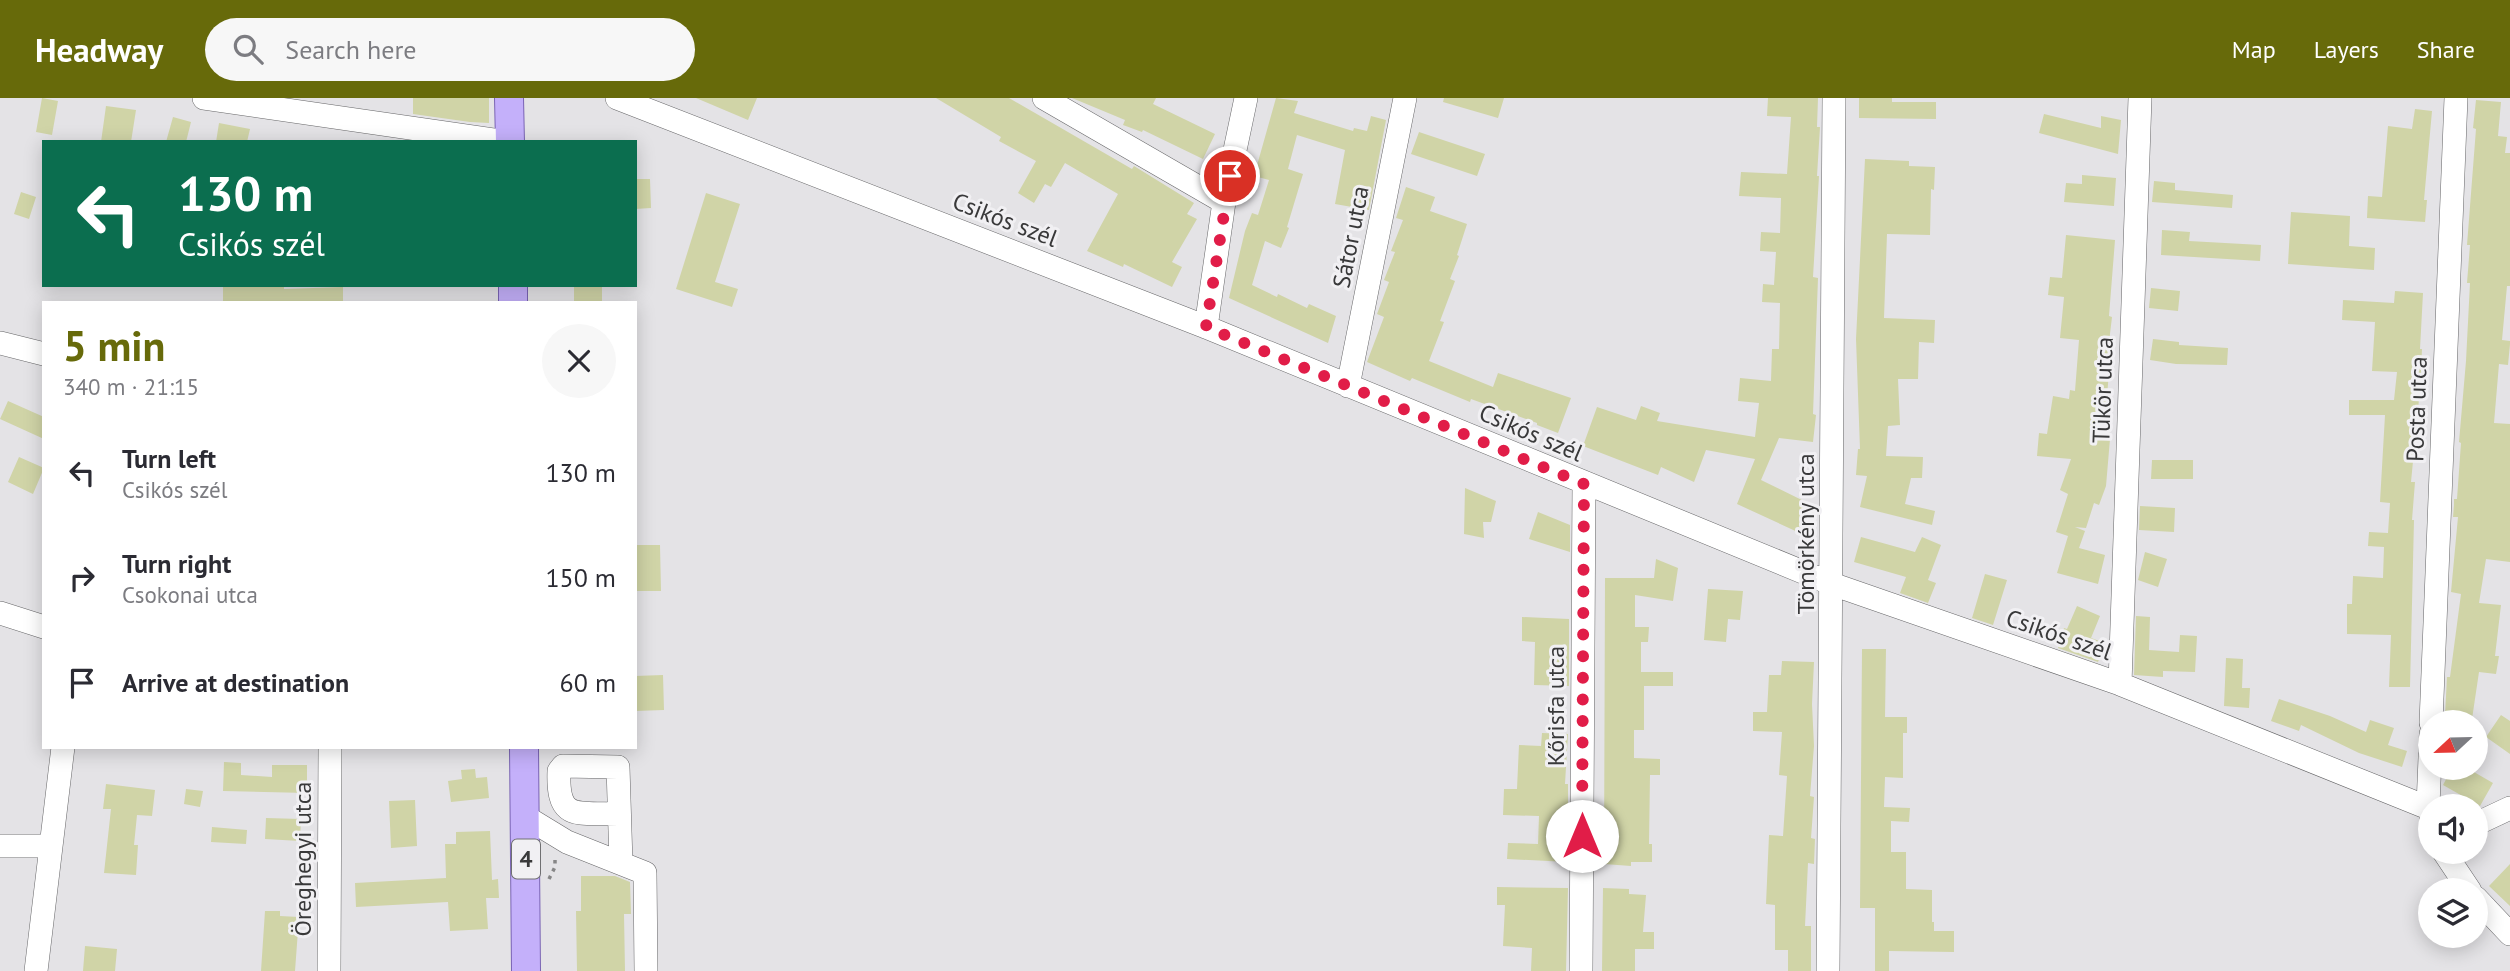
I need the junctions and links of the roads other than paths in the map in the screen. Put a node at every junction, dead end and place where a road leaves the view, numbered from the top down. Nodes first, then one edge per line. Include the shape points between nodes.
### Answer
1 (204, 98) edge
2 (509, 98) edge
3 (617, 98) edge
4 (1044, 98) edge
5 (1246, 98) edge
6 (1405, 98) edge
7 (1834, 98) edge
8 (2140, 98) edge
9 (2456, 98) edge
10 (494, 140) edge
11 (508, 140) edge
12 (1224, 202) junction
13 (1206, 327) junction
14 (0, 343) edge
15 (42, 354) edge
16 (1348, 386) junction
17 (1584, 484) junction
18 (1832, 584) junction
19 (0, 613) edge
20 (42, 626) edge
21 (2120, 684) junction
22 (2432, 710) edge
23 (63, 749) edge
24 (330, 749) edge
25 (524, 749) edge
26 (2418, 805) edge
27 (2510, 808) edge
28 (619, 814) dead end
29 (526, 817) junction
30 (2488, 818) edge
31 (0, 846) edge
32 (51, 846) junction
33 (621, 863) junction
34 (2488, 911) edge
35 (2510, 934) edge
36 (36, 971) edge
37 (329, 971) edge
38 (526, 971) edge
39 (646, 971) edge
40 (1581, 971) edge
41 (1828, 971) edge

1 - 10 street
2 - 11 main road
3 - 13 street, Csikós szél
4 - 12 street
5 - 12 street
6 - 16 street, Sátor utca
7 - 18 street, Tömörkény utca
8 - 21 street, Tükör utca
9 - 22 street, Posta utca
12 - 13 street
13 - 16 street, Csikós szél
14 - 15 street
16 - 17 street, Csikós szél
17 - 18 street, Csikós szél
17 - 40 street, Kőrisfa utca
18 - 21 street, Csikós szél
18 - 41 street, Tömörkény utca
19 - 20 street
21 - 26 street, Csikós szél
23 - 32 street
24 - 37 street, Öreghegyi utca
25 - 29 main road, 4
27 - 30 street
28 - 33 street
29 - 33 street via 567,842
29 - 38 main road, 4
31 - 32 street
32 - 36 street
33 - 39 street via 645,873
34 - 35 street

